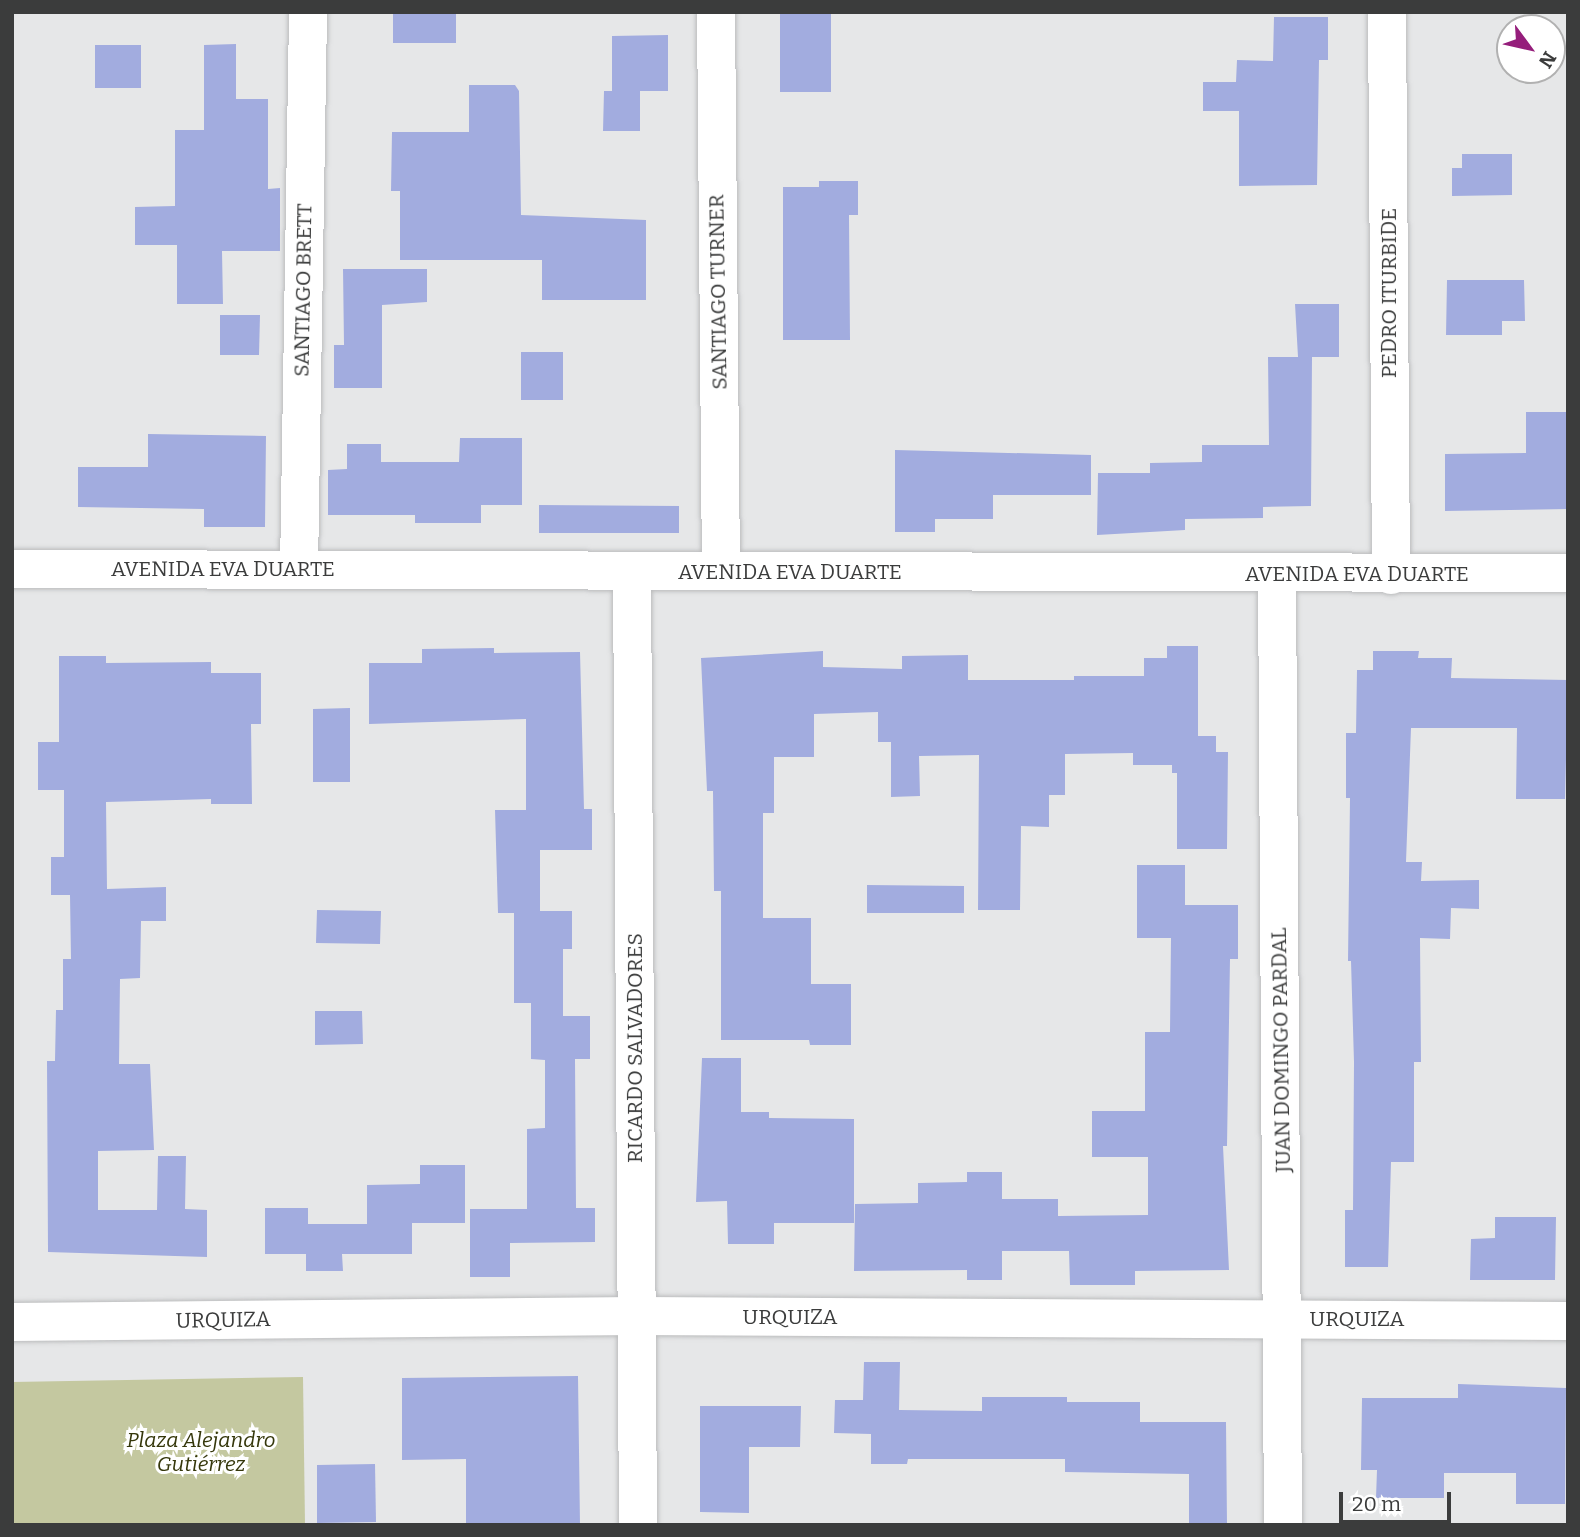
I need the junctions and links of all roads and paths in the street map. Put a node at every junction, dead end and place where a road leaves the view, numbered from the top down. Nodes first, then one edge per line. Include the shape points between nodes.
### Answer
1 (308, 12) edge
2 (716, 12) edge
3 (1387, 12) edge
4 (12, 569) edge
5 (299, 569) junction
6 (721, 571) junction
7 (632, 572) junction
8 (1568, 573) edge
9 (1277, 575) junction
10 (1391, 575) junction
11 (637, 1316) junction
12 (1283, 1319) junction
13 (1568, 1321) edge
14 (12, 1322) edge
15 (638, 1525) edge
16 (1283, 1525) edge

1 - 5 street, SANTIAGO BRETT
2 - 6 street, SANTIAGO TURNER
3 - 10 street, PEDRO ITURBIDE
4 - 5 street, AVENIDA EVA DUARTE
5 - 7 street, AVENIDA EVA DUARTE
6 - 7 street, AVENIDA EVA DUARTE
6 - 9 street, AVENIDA EVA DUARTE
7 - 11 street, RICARDO SALVADORES
8 - 10 street, AVENIDA EVA DUARTE
9 - 10 street, AVENIDA EVA DUARTE
9 - 12 street, JUAN DOMINGO PARDAL
11 - 12 street, URQUIZA
11 - 14 street, URQUIZA
11 - 15 street, RICARDO SALVADORES
12 - 13 street, URQUIZA
12 - 16 street, JUAN DOMINGO PARDAL

